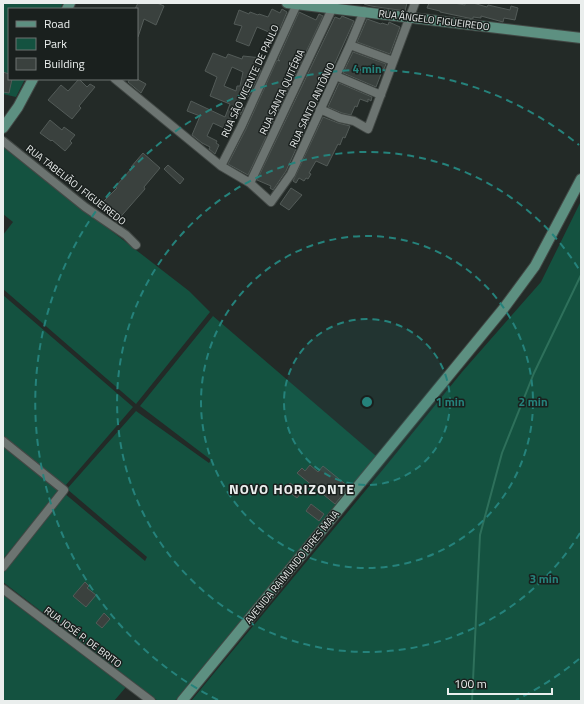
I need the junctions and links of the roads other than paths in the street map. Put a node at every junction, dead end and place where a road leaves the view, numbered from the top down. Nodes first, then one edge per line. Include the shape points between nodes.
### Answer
1 (415, 3) edge
2 (292, 4) edge
3 (350, 6) edge
4 (332, 9) junction
5 (364, 11) junction
6 (410, 17) junction
7 (581, 38) edge
8 (350, 45) junction
9 (393, 61) junction
10 (336, 76) junction
11 (32, 80) edge
12 (116, 80) edge
13 (381, 95) junction
14 (320, 109) junction
15 (3, 128) edge
16 (3, 141) edge
17 (221, 166) junction
18 (581, 179) edge
19 (250, 183) junction
20 (136, 245) dead end
21 (3, 441) edge
22 (3, 566) edge
23 (3, 589) edge
24 (151, 701) edge
25 (182, 701) edge

1 - 6 street
2 - 4 street, RUA ÂNGELO FIGUEIREDO
2 - 17 street, RUA SÃO VICENTE DE PAULO via 241,127
3 - 4 street, RUA ÂNGELO FIGUEIREDO
3 - 5 street, RUA ÂNGELO FIGUEIREDO
4 - 19 street, RUA SANTA QUITÉRIA
5 - 6 street, RUA ÂNGELO FIGUEIREDO
5 - 8 street, RUA SANTO ANTÔNIO
6 - 7 street, RUA ÂNGELO FIGUEIREDO
6 - 9 street
8 - 9 street
8 - 10 street, RUA SANTO ANTÔNIO
9 - 13 street
10 - 13 street
10 - 14 street, RUA SANTO ANTÔNIO
11 - 15 street via 18,107
12 - 17 street
13 - 14 street via 368,128
14 - 19 street, RUA SANTO ANTÔNIO via 291,174 271,202
16 - 20 street, RUA TABELIÃO J FIGUEIREDO
17 - 19 street
18 - 25 street, AVENIDA RAIMUNDO PIRES MAIA via 535,266 504,308
21 - 22 street via 64,490
23 - 24 street, RUA JOSÉ P. DE BRITO

